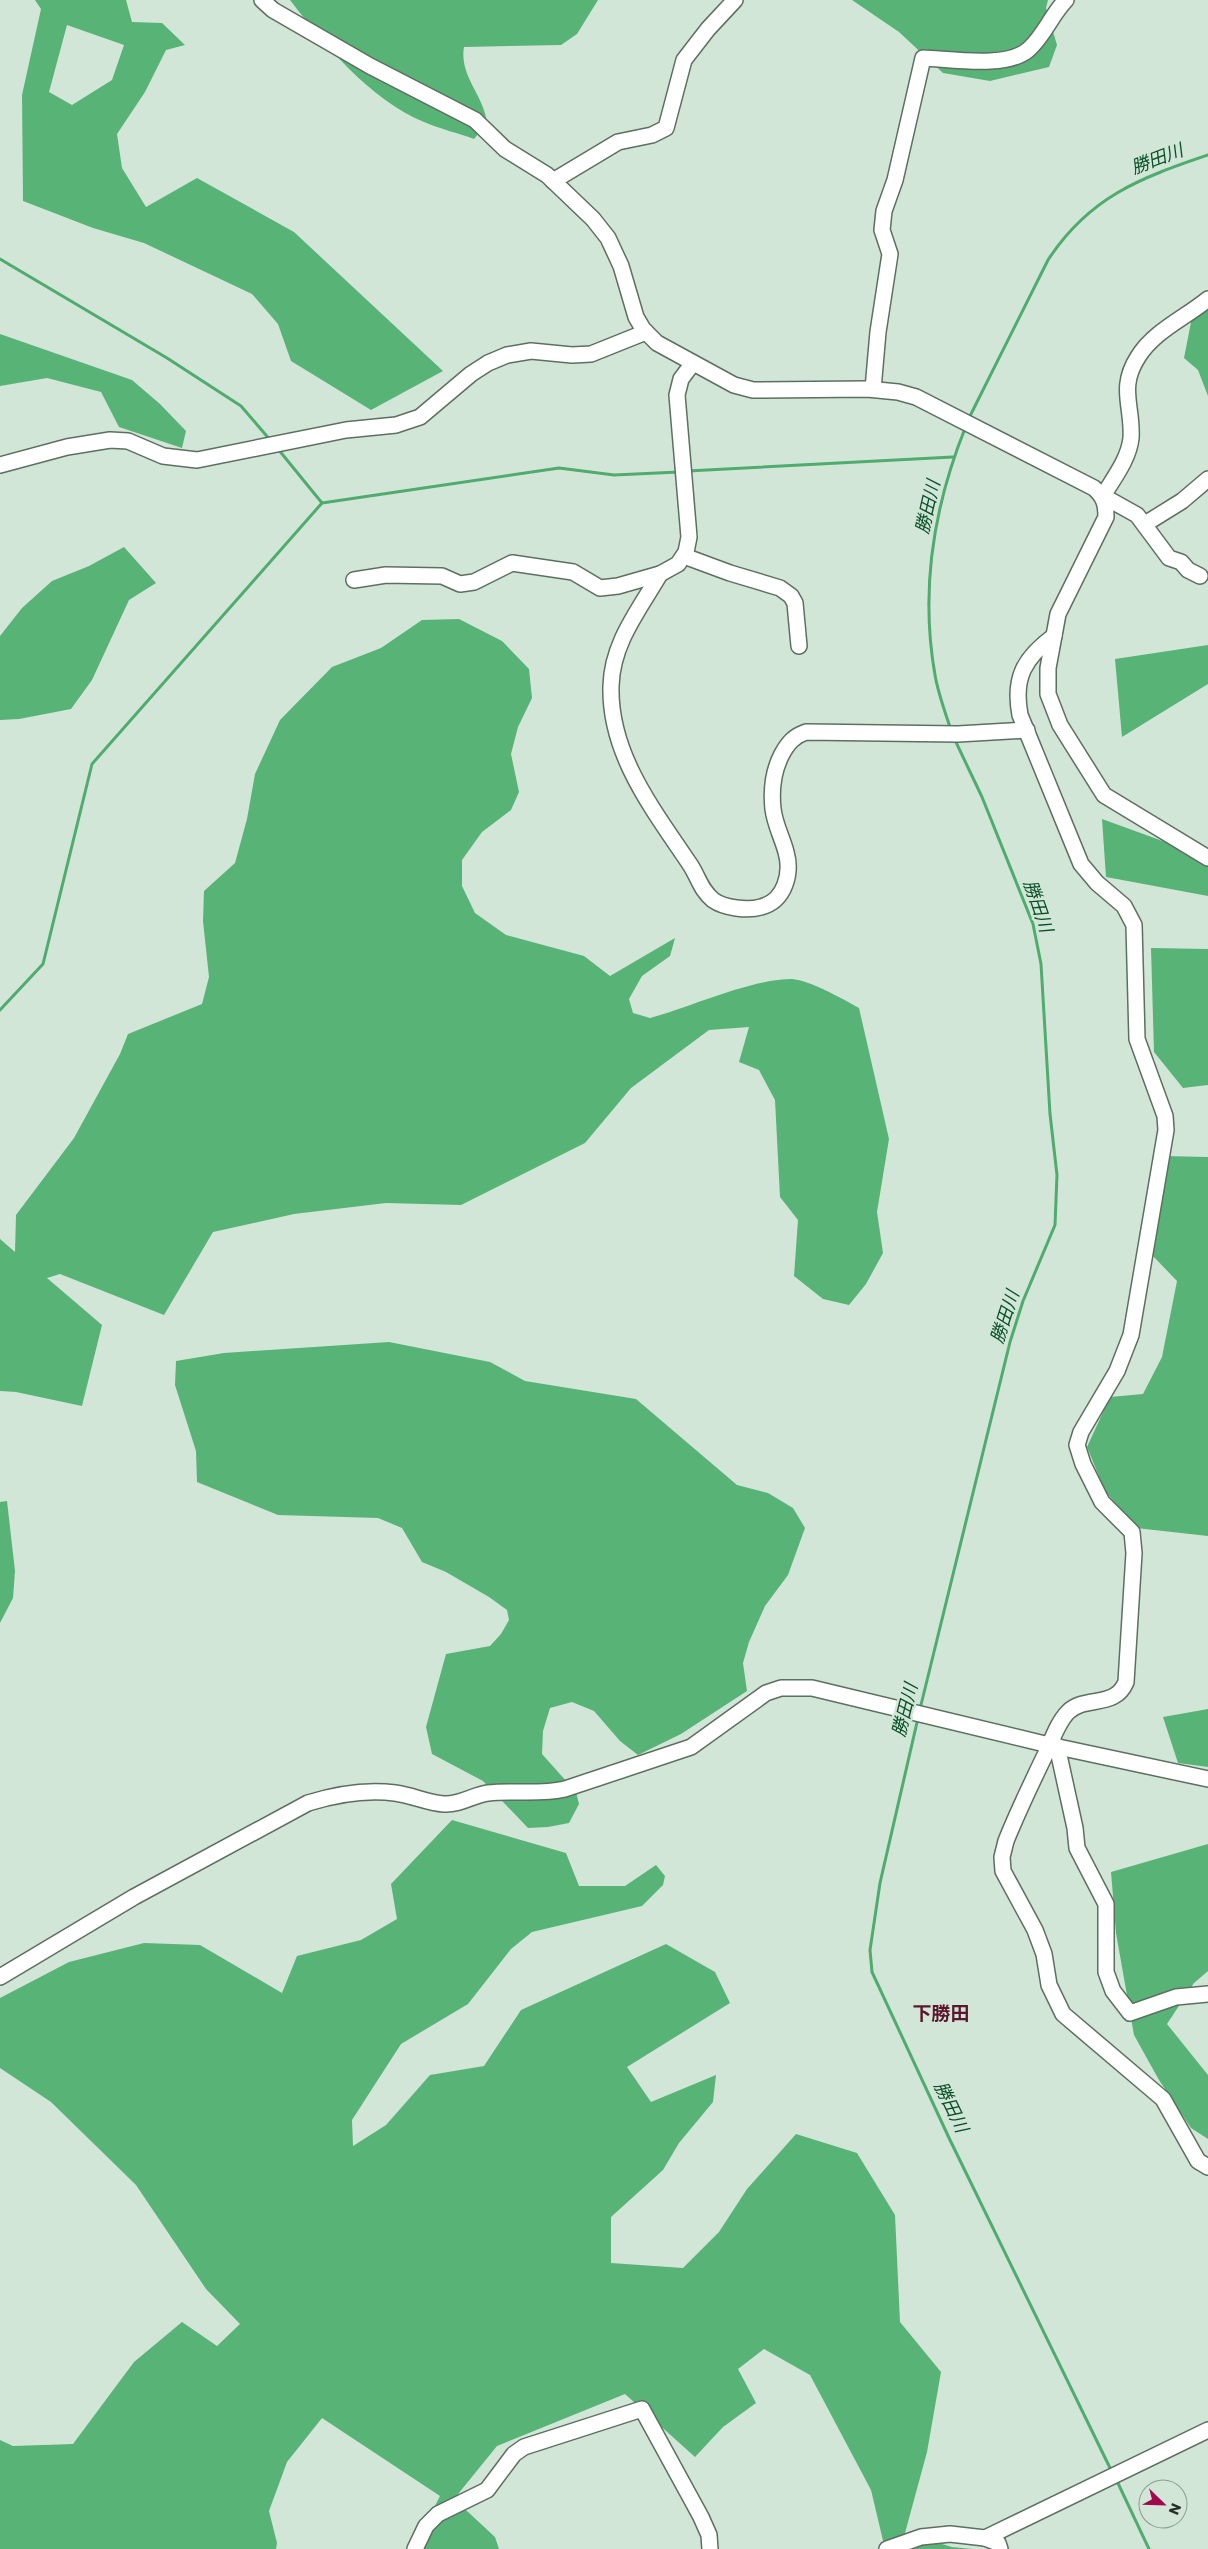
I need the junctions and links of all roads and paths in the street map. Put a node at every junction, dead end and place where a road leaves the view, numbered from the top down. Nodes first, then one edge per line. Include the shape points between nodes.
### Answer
1 (262, 0) edge
2 (735, 0) edge
3 (1066, 0) edge
4 (553, 180) junction
5 (1208, 299) edge
6 (646, 332) junction
7 (693, 363) junction
8 (873, 389) junction
9 (0, 465) edge
10 (1208, 479) edge
11 (1103, 496) junction
12 (1145, 524) junction
13 (684, 556) junction
14 (660, 574) junction
15 (1200, 576) dead end
16 (354, 580) dead end
17 (1054, 636) junction
18 (799, 646) dead end
19 (1027, 730) junction
20 (1208, 858) edge
21 (1053, 1746) junction
22 (1208, 1779) edge
23 (0, 1977) edge
24 (1208, 1994) edge
25 (1208, 2167) edge
26 (1208, 2430) edge
27 (985, 2538) junction
28 (415, 2549) edge
29 (710, 2549) edge
30 (887, 2549) edge
31 (1000, 2549) edge

1 - 4 street via 273,10 370,66 475,120 506,149
2 - 4 street via 684,60 666,128 652,135 618,142
3 - 8 street via 1029,49 1014,59 923,58 895,180 884,211 882,230 890,254
4 - 6 street via 608,238 621,266 636,317
5 - 11 street via 1156,335 1138,357 1128,379 1126,393 1131,439 1125,458
6 - 7 street via 656,343
6 - 9 street via 591,354 531,351 507,355 472,374 420,417 396,425 346,430 197,460 163,456 128,442 110,440 67,447
7 - 8 street via 734,385 753,390
7 - 13 street via 681,379 677,395 689,537
8 - 11 street via 916,397 1094,488
10 - 12 street via 1182,501
11 - 12 street via 1137,515
11 - 17 street via 1106,517 1058,614
12 - 15 street via 1169,558 1181,562
13 - 14 street via 678,564
13 - 18 street via 780,588 791,596 795,603
14 - 16 street via 600,588 573,572 512,563 474,582 460,584 442,576 386,575
14 - 19 street via 620,640 611,686 612,712 626,761 671,839 692,867 703,891 716,902 732,907 761,907 776,900 784,889 789,870 773,808 773,780 778,762 795,736 806,732 958,734
17 - 19 street via 1037,648 1025,664 1020,680 1017,698
17 - 20 street via 1048,668 1048,694 1060,726 1104,795
19 - 21 street via 1081,864 1097,884 1124,906 1134,925 1137,1039 1165,1116 1166,1130 1131,1335 1117,1371 1081,1432 1077,1445 1102,1502 1128,1526 1134,1542 1126,1682 1123,1690 1109,1700 1075,1707 1067,1713
21 - 22 street
21 - 23 street via 812,1688 781,1688 752,1701 691,1747 547,1794 487,1793 452,1804 441,1804 396,1793 359,1791 308,1803 134,1897
21 - 24 street via 1075,1828 1077,1848 1106,1904 1106,1972 1113,1991 1130,2013 1176,1997
21 - 25 street via 1006,1841 1003,1871 1035,1930 1044,1954 1049,1985 1063,2014 1163,2099 1198,2161
26 - 27 street
27 - 30 street via 950,2534 921,2537
27 - 31 street via 998,2543
28 - 29 street via 426,2526 438,2514 487,2490 514,2454 524,2446 642,2409 701,2517

